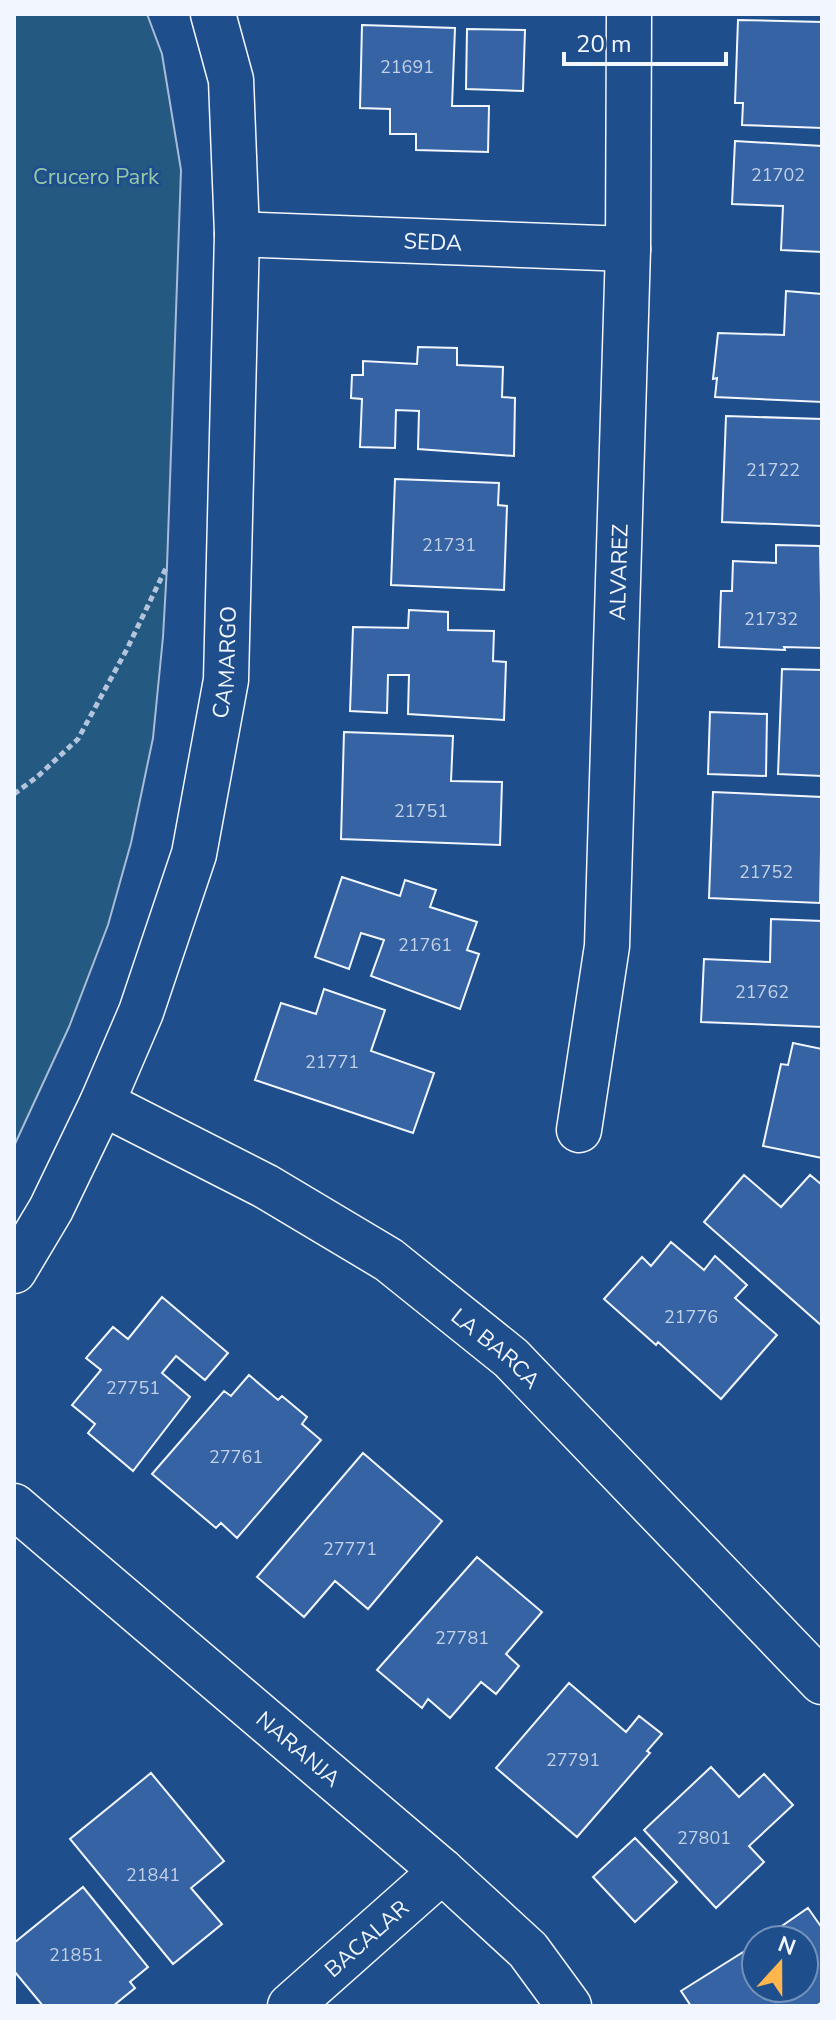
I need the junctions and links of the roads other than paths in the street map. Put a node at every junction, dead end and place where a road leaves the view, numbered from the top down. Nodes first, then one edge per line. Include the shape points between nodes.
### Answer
1 (213, 14) edge
2 (629, 14) edge
3 (237, 234) junction
4 (628, 249) junction
5 (102, 1103) junction
6 (579, 1130) dead end
7 (14, 1271) edge
8 (14, 1506) edge
9 (822, 1682) edge
10 (442, 1871) junction
11 (290, 2006) edge
12 (569, 2006) edge

1 - 3 street, CAMARGO via 231,80
2 - 4 street, ALVAREZ
3 - 4 street, SEDA
3 - 5 street, CAMARGO via 226,680 194,854 141,1012
4 - 6 street, ALVAREZ via 607,946
5 - 7 street, CAMARGO via 51,1209
5 - 9 street, LA BARCA via 265,1186 389,1260 511,1358
8 - 10 street, NARANJA
10 - 11 street, BACALAR
10 - 12 street, NARANJA via 528,1950

